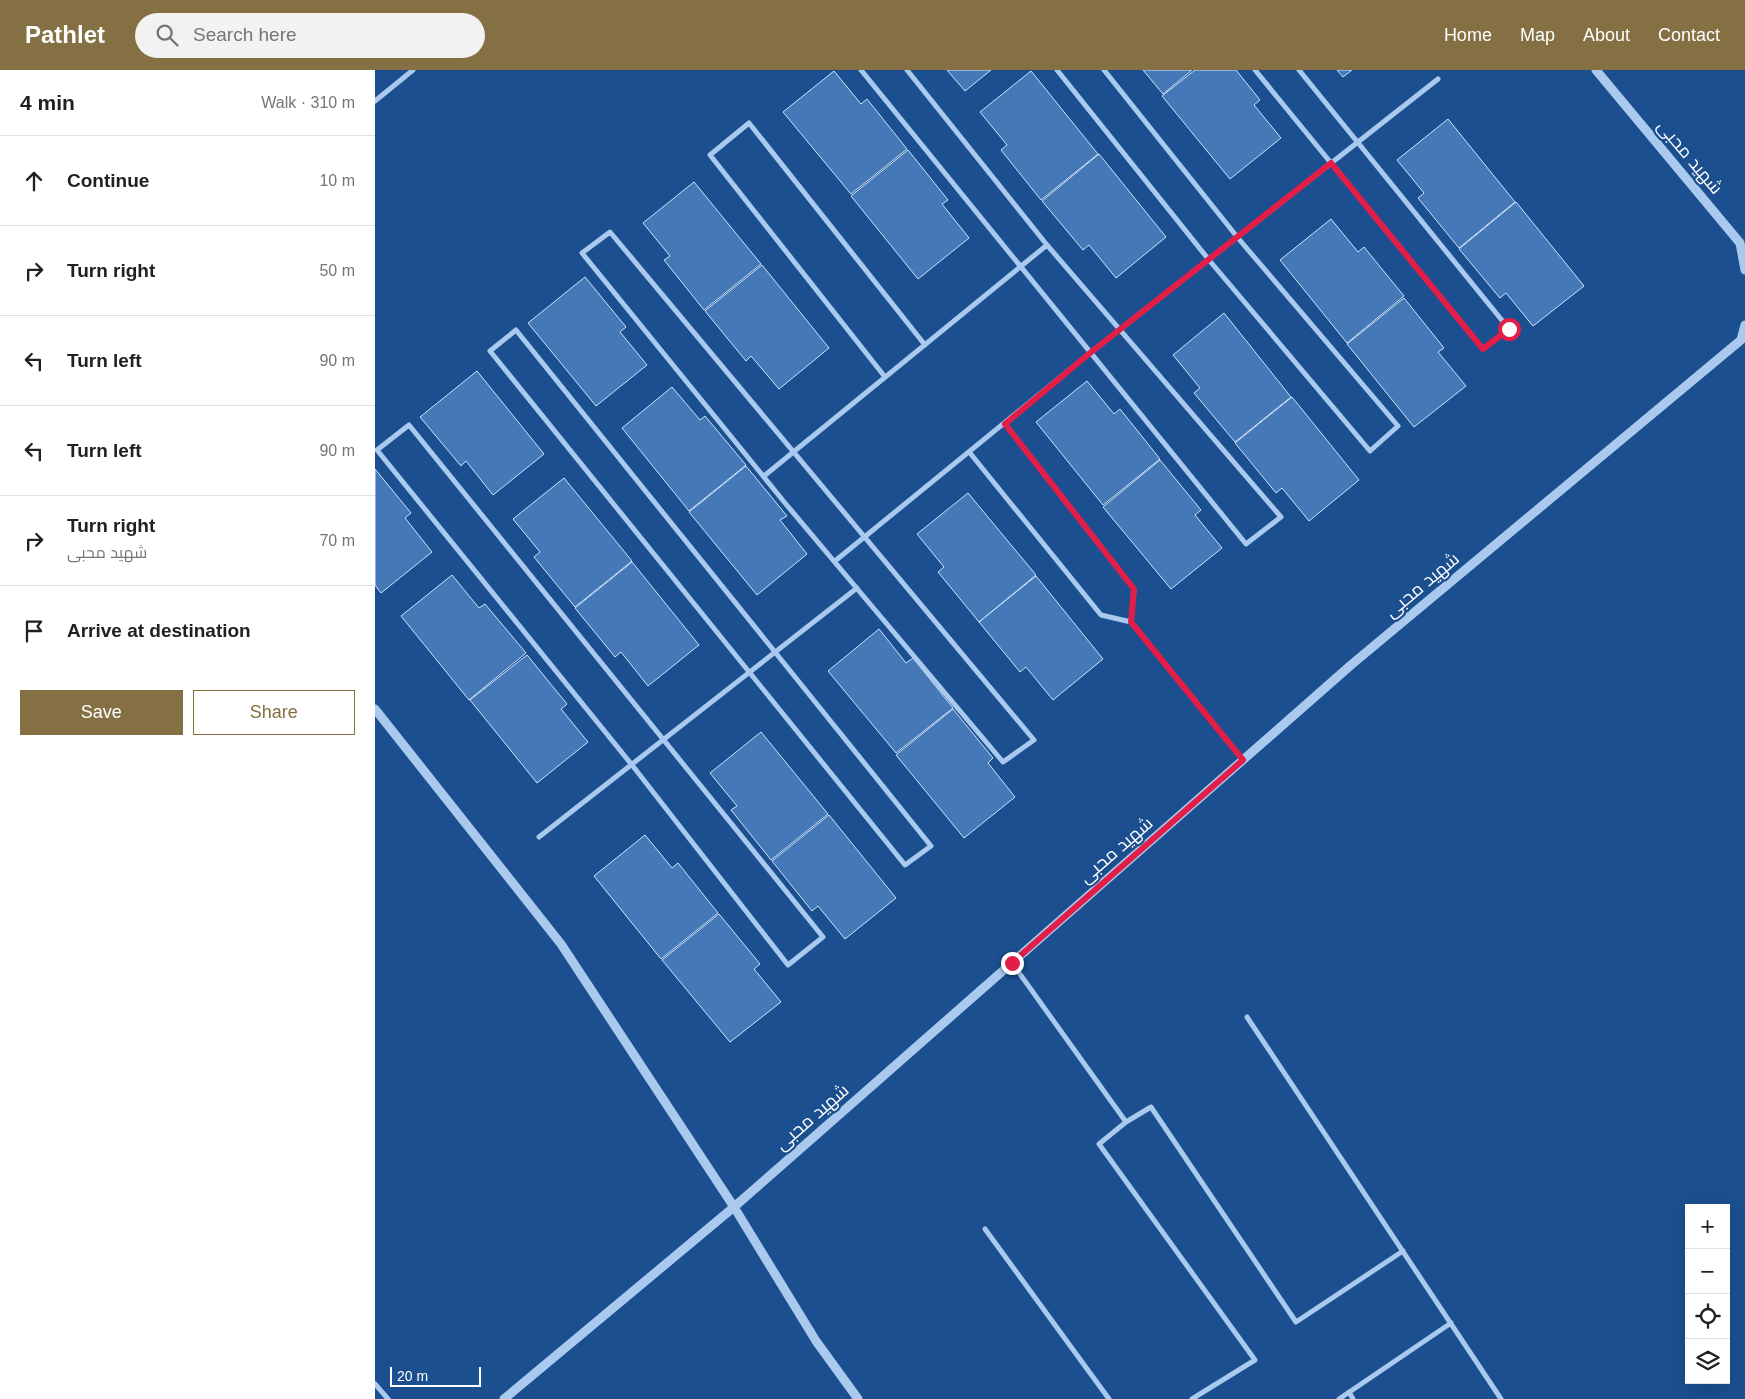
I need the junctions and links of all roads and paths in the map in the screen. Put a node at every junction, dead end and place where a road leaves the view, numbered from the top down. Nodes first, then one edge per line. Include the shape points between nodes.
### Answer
1 (413, 70) edge
2 (861, 70) edge
3 (907, 70) edge
4 (1057, 70) edge
5 (1104, 70) edge
6 (1255, 70) edge
7 (1299, 70) edge
8 (1596, 70) edge
9 (1438, 79) dead end
10 (375, 101) edge
11 (1357, 143) junction
12 (1331, 163) junction
13 (1237, 238) junction
14 (1047, 245) junction
15 (1209, 260) junction
16 (1022, 266) junction
17 (1745, 270) edge
18 (1745, 325) edge
19 (1120, 330) junction
20 (925, 345) junction
21 (1090, 353) junction
22 (885, 377) junction
23 (1005, 424) junction
24 (794, 452) junction
25 (970, 453) junction
26 (764, 476) junction
27 (865, 538) junction
28 (835, 561) junction
29 (857, 588) junction
30 (1131, 622) junction
31 (775, 652) junction
32 (749, 672) junction
33 (375, 710) edge
34 (663, 740) junction
35 (1243, 760) junction
36 (632, 765) junction
37 (539, 837) dead end
38 (1012, 963) junction
39 (1247, 1017) dead end
40 (1126, 1122) junction
41 (734, 1207) junction
42 (985, 1229) dead end
43 (1403, 1251) junction
44 (1451, 1323) junction
45 (375, 1384) edge
46 (1349, 1392) junction
47 (388, 1399) edge
48 (503, 1399) edge
49 (858, 1399) edge
50 (1109, 1399) edge
51 (1191, 1399) edge
52 (1339, 1399) edge
53 (1353, 1399) edge
54 (1501, 1399) edge

1 - 10 street
2 - 16 street
3 - 14 street
4 - 15 street
5 - 13 street
6 - 12 street
7 - 11 street
8 - 17 street, شهید محبی via 1740,243
9 - 11 street
11 - 12 street
11 - 12 street via 1509,329 1483,349
12 - 13 street
13 - 15 street
13 - 15 street via 1398,426 1370,451
14 - 16 street
14 - 19 street
15 - 19 street
16 - 20 street
16 - 21 street
18 - 35 street, شهید محبی via 1741,340 1351,665
19 - 21 street
19 - 21 street via 1281,517 1246,544
20 - 22 street
20 - 22 street via 749,123 710,154
21 - 23 street
22 - 24 street
23 - 25 street
23 - 30 street via 1134,589
24 - 26 street
24 - 26 street via 610,232 582,254
24 - 27 street
25 - 27 street
25 - 30 street via 1101,614
26 - 28 street
27 - 28 street
27 - 29 street via 1034,740 1003,762
28 - 29 street
29 - 31 street
30 - 35 street
31 - 32 street
31 - 32 street via 931,846 905,865
31 - 32 street via 516,330 490,351
32 - 34 street
33 - 41 street via 561,944
34 - 36 street
34 - 36 street via 823,937 788,965
34 - 36 street via 409,425 377,450
35 - 38 street, شهید محبی
36 - 37 street
38 - 40 street
38 - 41 street, شهید محبی
39 - 43 street
40 - 43 street via 1151,1107 1296,1322
40 - 51 street via 1099,1144 1255,1360
41 - 48 street, شهید محبی
41 - 49 street via 816,1341
42 - 50 street
43 - 44 street
44 - 46 street
44 - 54 street
45 - 47 street
46 - 52 street
46 - 53 street

